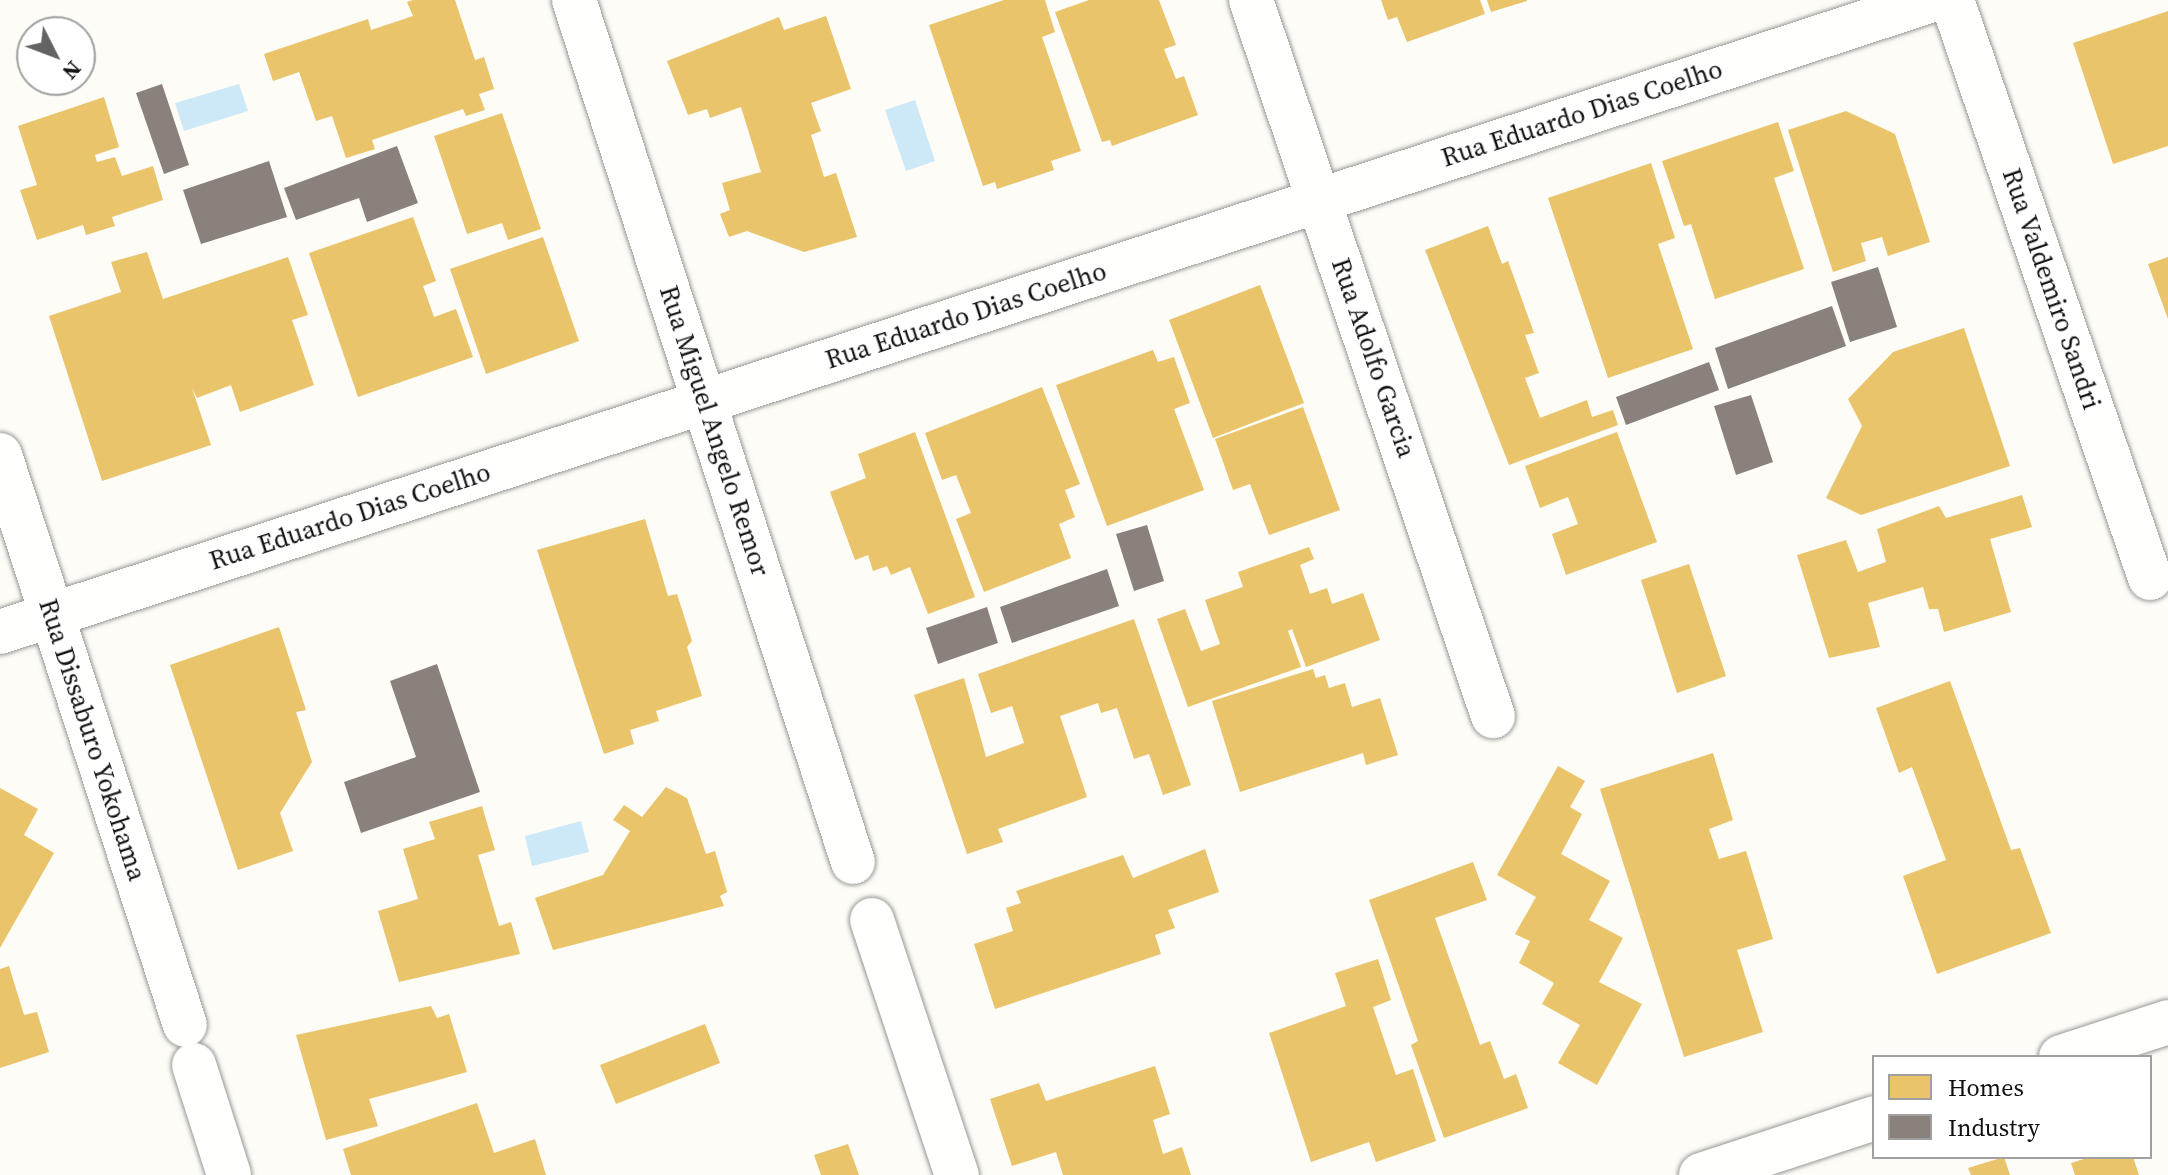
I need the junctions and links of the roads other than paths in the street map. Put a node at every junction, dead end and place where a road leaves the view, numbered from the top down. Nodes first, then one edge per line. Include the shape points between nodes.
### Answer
1 (574, 0) edge
2 (1251, 0) edge
3 (1932, 0) edge
4 (1952, 0) edge
5 (1319, 200) junction
6 (705, 401) junction
7 (0, 455) edge
8 (2150, 578) dead end
9 (52, 615) junction
10 (0, 632) edge
11 (1493, 716) dead end
12 (853, 862) dead end
13 (872, 920) dead end
14 (2168, 1022) edge
15 (2067, 1055) edge
16 (1872, 1119) edge
17 (229, 1175) edge
18 (957, 1175) edge
19 (1701, 1175) edge

1 - 6 street, Rua Miguel Angelo Remor
2 - 5 street, Rua Adolfo Garcia
3 - 5 street, Rua Eduardo Dias Coelho
4 - 8 street, Rua Valdemiro Sandri
5 - 6 street, Rua Eduardo Dias Coelho
5 - 11 street, Rua Adolfo Garcia
6 - 9 street, Rua Eduardo Dias Coelho
6 - 12 street, Rua Miguel Angelo Remor
7 - 9 street, Rua Dissaburo Yokohama
9 - 10 street, Rua Eduardo Dias Coelho
9 - 17 street, Rua Dissaburo Yokohama
13 - 18 street
14 - 15 street
16 - 19 street

